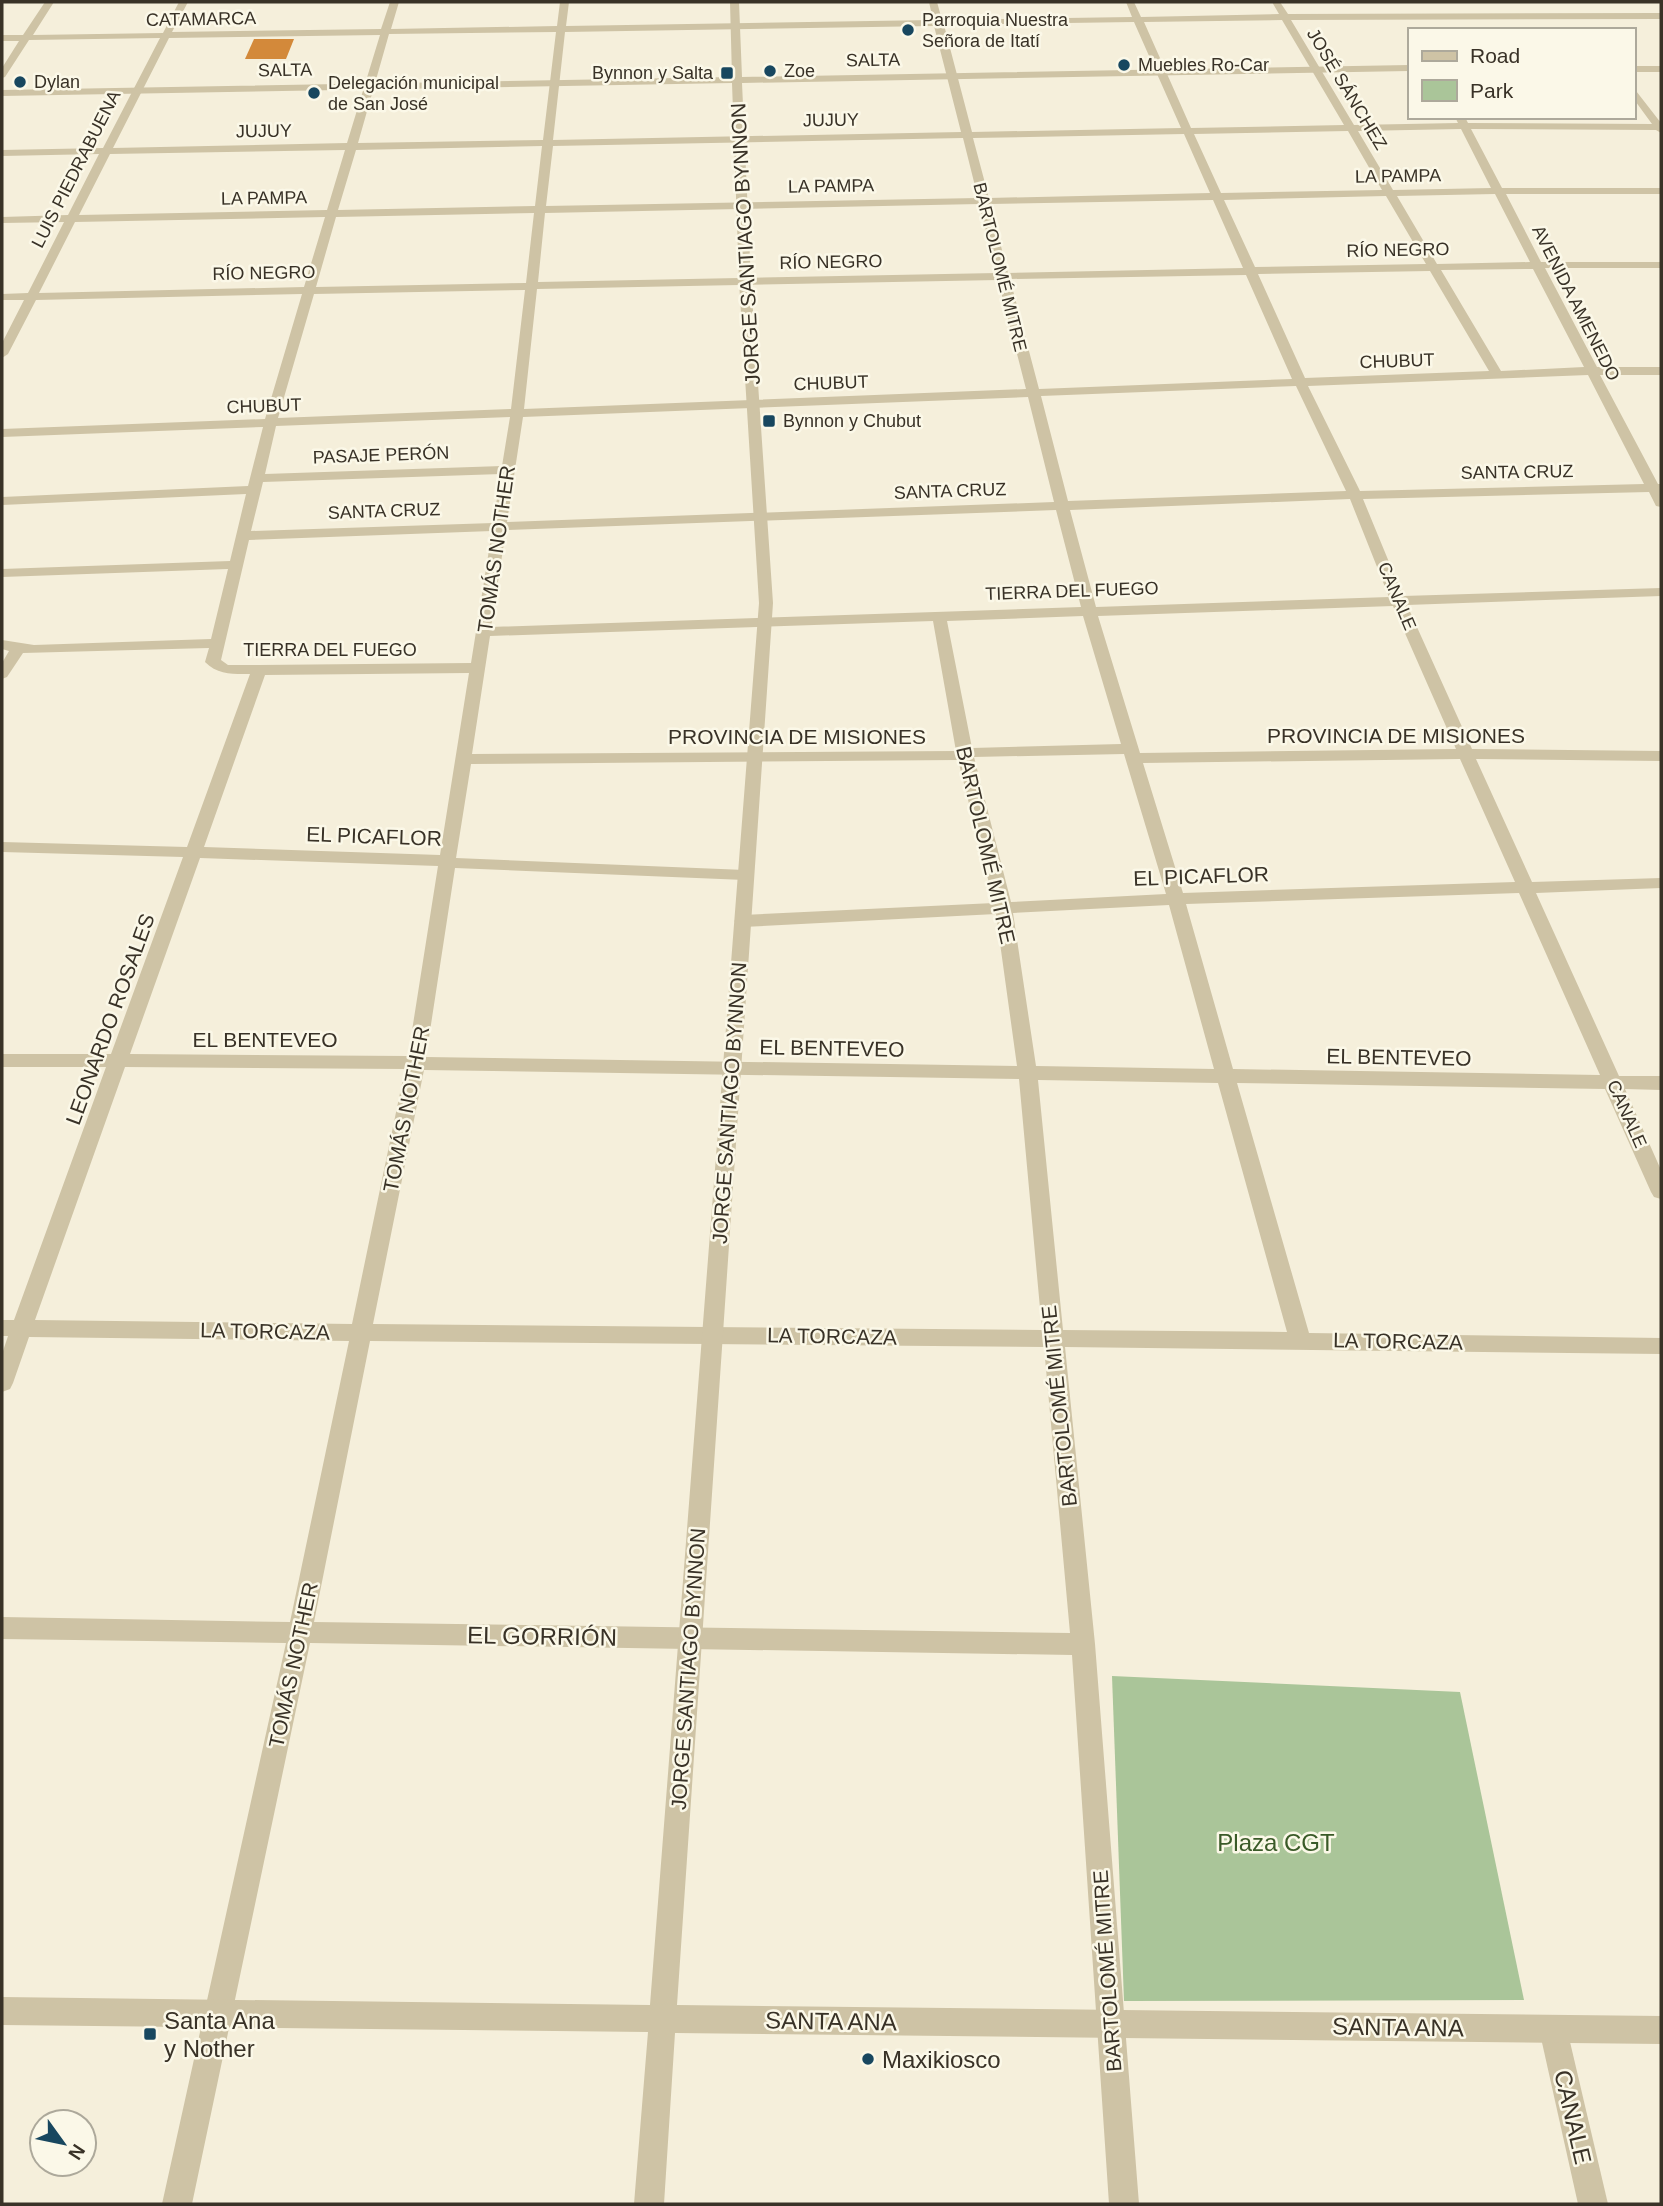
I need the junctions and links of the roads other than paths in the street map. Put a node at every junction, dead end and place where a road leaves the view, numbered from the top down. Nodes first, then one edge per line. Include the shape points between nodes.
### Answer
1 (49, 2) edge
2 (183, 2) edge
3 (394, 2) edge
4 (564, 2) edge
5 (734, 2) edge
6 (933, 2) edge
7 (1130, 2) edge
8 (1276, 2) edge
9 (1401, 2) edge
10 (1573, 2) edge
11 (1408, 15) junction
12 (1582, 16) junction
13 (1661, 16) edge
14 (1284, 17) junction
15 (1138, 19) junction
16 (939, 22) junction
17 (735, 26) junction
18 (1415, 28) edge
19 (1591, 28) edge
20 (561, 29) junction
21 (386, 32) junction
22 (163, 36) junction
23 (2, 38) edge
24 (25, 38) junction
25 (1408, 68) edge
26 (1316, 69) junction
27 (1635, 69) edge
28 (1661, 69) edge
29 (1161, 72) junction
30 (2, 75) edge
31 (953, 76) junction
32 (737, 80) junction
33 (552, 83) junction
34 (368, 86) junction
35 (138, 90) junction
36 (2, 93) edge
37 (1635, 93) edge
38 (1462, 121) edge
39 (1350, 128) junction
40 (1661, 128) edge
41 (1188, 131) junction
42 (966, 136) junction
43 (741, 139) junction
44 (546, 143) junction
45 (351, 146) junction
46 (106, 151) junction
47 (2, 153) edge
48 (1499, 191) junction
49 (1661, 191) edge
50 (1389, 193) junction
51 (1217, 197) junction
52 (982, 201) junction
53 (743, 206) junction
54 (539, 210) junction
55 (332, 215) junction
56 (72, 219) junction
57 (2, 220) edge
58 (1536, 265) junction
59 (1661, 265) edge
60 (1435, 267) junction
61 (1251, 270) junction
62 (1002, 276) junction
63 (745, 281) junction
64 (530, 285) junction
65 (309, 290) junction
66 (32, 296) junction
67 (2, 297) edge
68 (2, 354) edge
69 (1590, 371) junction
70 (1661, 371) edge
71 (1497, 374) junction
72 (1300, 382) junction
73 (1032, 393) junction
74 (753, 403) junction
75 (516, 414) junction
76 (270, 424) junction
77 (2, 433) edge
78 (507, 470) junction
79 (255, 484) junction
80 (1657, 488) edge
81 (1355, 495) junction
82 (2, 501) edge
83 (1661, 503) edge
84 (1062, 507) junction
85 (762, 516) junction
86 (500, 526) junction
87 (241, 536) junction
88 (234, 565) junction
89 (2, 573) edge
90 (1661, 592) edge
91 (1397, 598) junction
92 (1089, 610) junction
93 (939, 616) junction
94 (766, 622) junction
95 (484, 632) junction
96 (218, 642) junction
97 (2, 645) edge
98 (18, 649) junction
99 (477, 668) junction
100 (260, 670) junction
101 (2, 674) edge
102 (1130, 753) junction
103 (965, 754) junction
104 (1466, 754) junction
105 (1661, 756) edge
106 (754, 758) junction
107 (465, 759) junction
108 (2, 847) edge
109 (194, 853) junction
110 (449, 862) junction
111 (745, 875) junction
112 (1661, 883) edge
113 (1525, 887) junction
114 (1175, 899) junction
115 (1004, 908) junction
116 (743, 920) junction
117 (2, 1060) edge
118 (119, 1061) junction
119 (416, 1063) junction
120 (731, 1069) junction
121 (1028, 1074) junction
122 (1226, 1078) junction
123 (1614, 1082) junction
124 (1661, 1083) edge
125 (1661, 1192) edge
126 (12, 1329) edge
127 (362, 1332) junction
128 (712, 1334) junction
129 (1052, 1340) junction
130 (1300, 1340) junction
131 (1661, 1346) edge
132 (2, 1383) edge
133 (2, 1628) edge
134 (300, 1632) junction
135 (690, 1638) junction
136 (1083, 1644) junction
137 (2, 2011) edge
138 (219, 2012) junction
139 (664, 2018) junction
140 (1111, 2025) junction
141 (1553, 2029) junction
142 (1661, 2030) edge
143 (177, 2204) edge
144 (649, 2204) edge
145 (1124, 2204) edge
146 (1593, 2204) edge

1 - 24 street
2 - 22 street, LUIS PIEDRABUENA
3 - 21 street
4 - 20 street, TOMÁS NOTHER
5 - 17 street, JORGE SANTIAGO BYNNON
6 - 16 street, BARTOLOMÉ MITRE
7 - 15 street, CANALE
8 - 14 street, JOSÉ SÁNCHEZ
9 - 11 street
10 - 12 street
11 - 12 street, CATAMARCA
11 - 14 street, CATAMARCA
11 - 18 street
12 - 13 street, CATAMARCA
12 - 19 street
14 - 15 street, CATAMARCA
14 - 26 street, JOSÉ SÁNCHEZ
15 - 16 street, CATAMARCA
15 - 29 street, CANALE
16 - 17 street, CATAMARCA
16 - 31 street, BARTOLOMÉ MITRE
17 - 20 street, CATAMARCA
17 - 32 street, JORGE SANTIAGO BYNNON
20 - 21 street, CATAMARCA
20 - 33 street, TOMÁS NOTHER
21 - 22 street, CATAMARCA
21 - 34 street
22 - 24 street, CATAMARCA
22 - 35 street, LUIS PIEDRABUENA
23 - 24 street, CATAMARCA
24 - 30 street
25 - 26 street, SALTA
26 - 29 street, SALTA
26 - 39 street, JOSÉ SÁNCHEZ
27 - 28 street
29 - 31 street, SALTA
29 - 41 street, CANALE
31 - 32 street, SALTA
31 - 42 street, BARTOLOMÉ MITRE
32 - 33 street, SALTA
32 - 43 street, JORGE SANTIAGO BYNNON
33 - 34 street, SALTA
33 - 44 street, TOMÁS NOTHER
34 - 35 street, SALTA
34 - 45 street
35 - 36 street, SALTA
35 - 46 street, LUIS PIEDRABUENA
37 - 40 street
38 - 39 street, JUJUY
38 - 40 street, JUJUY
38 - 48 street, AVENIDA AMENEDO
39 - 41 street, JUJUY
39 - 50 street, JOSÉ SÁNCHEZ
41 - 42 street, JUJUY
41 - 51 street, CANALE
42 - 43 street, JUJUY
42 - 52 street, BARTOLOMÉ MITRE
43 - 44 street, JUJUY
43 - 53 street, JORGE SANTIAGO BYNNON
44 - 45 street, JUJUY
44 - 54 street, TOMÁS NOTHER
45 - 46 street, JUJUY
45 - 55 street
46 - 47 street, JUJUY
46 - 56 street, LUIS PIEDRABUENA
48 - 49 street, LA PAMPA
48 - 50 street, LA PAMPA
48 - 58 street, AVENIDA AMENEDO
50 - 51 street, LA PAMPA
50 - 60 street, JOSÉ SÁNCHEZ
51 - 52 street, LA PAMPA
51 - 61 street, CANALE
52 - 53 street, LA PAMPA
52 - 62 street, BARTOLOMÉ MITRE
53 - 54 street, LA PAMPA
53 - 63 street, JORGE SANTIAGO BYNNON
54 - 55 street, LA PAMPA
54 - 64 street, TOMÁS NOTHER
55 - 56 street, LA PAMPA
55 - 65 street
56 - 57 street, LA PAMPA
56 - 66 street, LUIS PIEDRABUENA
58 - 59 street, RÍO NEGRO
58 - 60 street, RÍO NEGRO
58 - 69 street, AVENIDA AMENEDO
60 - 61 street, RÍO NEGRO
60 - 71 street, JOSÉ SÁNCHEZ
61 - 62 street, RÍO NEGRO
61 - 72 street, CANALE
62 - 63 street, RÍO NEGRO
62 - 73 street, BARTOLOMÉ MITRE
63 - 64 street, RÍO NEGRO
63 - 74 street, JORGE SANTIAGO BYNNON
64 - 65 street, RÍO NEGRO
64 - 75 street, TOMÁS NOTHER
65 - 66 street, RÍO NEGRO
65 - 76 street
66 - 67 street, RÍO NEGRO
66 - 68 street, LUIS PIEDRABUENA
69 - 70 street, CHUBUT
69 - 71 street, CHUBUT
69 - 80 street, AVENIDA AMENEDO
71 - 72 street, CHUBUT
72 - 73 street, CHUBUT
72 - 81 street, CANALE
73 - 74 street, CHUBUT
73 - 84 street, BARTOLOMÉ MITRE
74 - 75 street, CHUBUT
74 - 85 street, JORGE SANTIAGO BYNNON
75 - 76 street, CHUBUT
75 - 78 street, TOMÁS NOTHER
76 - 77 street, CHUBUT
76 - 79 street
78 - 79 street, PASAJE PERÓN
78 - 86 street, TOMÁS NOTHER
79 - 82 street, PASAJE PERÓN
79 - 87 street
80 - 81 street, SANTA CRUZ
80 - 83 street, AVENIDA AMENEDO
81 - 84 street, SANTA CRUZ
81 - 91 street, CANALE
84 - 85 street, SANTA CRUZ
84 - 92 street, BARTOLOMÉ MITRE
85 - 86 street, SANTA CRUZ
85 - 94 street, JORGE SANTIAGO BYNNON
86 - 87 street, SANTA CRUZ
86 - 95 street, TOMÁS NOTHER
87 - 88 street
88 - 89 street
88 - 96 street
90 - 91 street, TIERRA DEL FUEGO
91 - 92 street, TIERRA DEL FUEGO
91 - 104 street, CANALE
92 - 93 street, TIERRA DEL FUEGO
92 - 102 street, BARTOLOMÉ MITRE
93 - 94 street, TIERRA DEL FUEGO
93 - 103 street, BARTOLOMÉ MITRE
94 - 95 street, TIERRA DEL FUEGO
94 - 106 street, JORGE SANTIAGO BYNNON
95 - 99 street, TOMÁS NOTHER
96 - 98 street, TIERRA DEL FUEGO
96 - 100 street, TIERRA DEL FUEGO via 213,663 218,668
97 - 98 street, TIERRA DEL FUEGO
98 - 101 street
99 - 100 street, TIERRA DEL FUEGO
99 - 107 street, TOMÁS NOTHER
100 - 109 street, LEONARDO ROSALES
102 - 103 street, PROVINCIA DE MISIONES
102 - 104 street, PROVINCIA DE MISIONES
102 - 114 street, BARTOLOMÉ MITRE
103 - 106 street, PROVINCIA DE MISIONES
103 - 115 street, BARTOLOMÉ MITRE
104 - 105 street, PROVINCIA DE MISIONES
104 - 113 street, CANALE
106 - 107 street, PROVINCIA DE MISIONES
106 - 111 street, JORGE SANTIAGO BYNNON
107 - 110 street, TOMÁS NOTHER
108 - 109 street, EL PICAFLOR
109 - 110 street, EL PICAFLOR
109 - 118 street, LEONARDO ROSALES
110 - 111 street, EL PICAFLOR
110 - 119 street, TOMÁS NOTHER
111 - 116 street, JORGE SANTIAGO BYNNON
112 - 113 street, EL PICAFLOR
113 - 114 street, EL PICAFLOR
113 - 123 street, CANALE
114 - 115 street, EL PICAFLOR
114 - 122 street, BARTOLOMÉ MITRE
115 - 116 street, EL PICAFLOR
115 - 121 street, BARTOLOMÉ MITRE
116 - 120 street, JORGE SANTIAGO BYNNON
117 - 118 street, EL BENTEVEO
118 - 119 street, EL BENTEVEO
118 - 126 street, LEONARDO ROSALES
119 - 120 street, EL BENTEVEO
119 - 127 street, TOMÁS NOTHER
120 - 121 street, EL BENTEVEO
120 - 128 street, JORGE SANTIAGO BYNNON
121 - 122 street, EL BENTEVEO
121 - 129 street, BARTOLOMÉ MITRE
122 - 123 street, EL BENTEVEO
122 - 130 street, BARTOLOMÉ MITRE
123 - 124 street, EL BENTEVEO
123 - 125 street, CANALE
126 - 127 street, LA TORCAZA
126 - 132 street, LEONARDO ROSALES
127 - 128 street, LA TORCAZA
127 - 134 street, TOMÁS NOTHER
128 - 129 street, LA TORCAZA
128 - 135 street, JORGE SANTIAGO BYNNON
129 - 130 street, LA TORCAZA
129 - 136 street, BARTOLOMÉ MITRE
130 - 131 street, LA TORCAZA
133 - 134 street, EL GORRIÓN
134 - 135 street, EL GORRIÓN
134 - 138 street, TOMÁS NOTHER
135 - 136 street, EL GORRIÓN
135 - 139 street, JORGE SANTIAGO BYNNON
136 - 140 street, BARTOLOMÉ MITRE
137 - 138 street, SANTA ANA
138 - 139 street, SANTA ANA
138 - 143 street, TOMÁS NOTHER
139 - 140 street, SANTA ANA
139 - 144 street, JORGE SANTIAGO BYNNON
140 - 141 street, SANTA ANA
140 - 145 street, BARTOLOMÉ MITRE
141 - 142 street, SANTA ANA
141 - 146 street, CANALE

